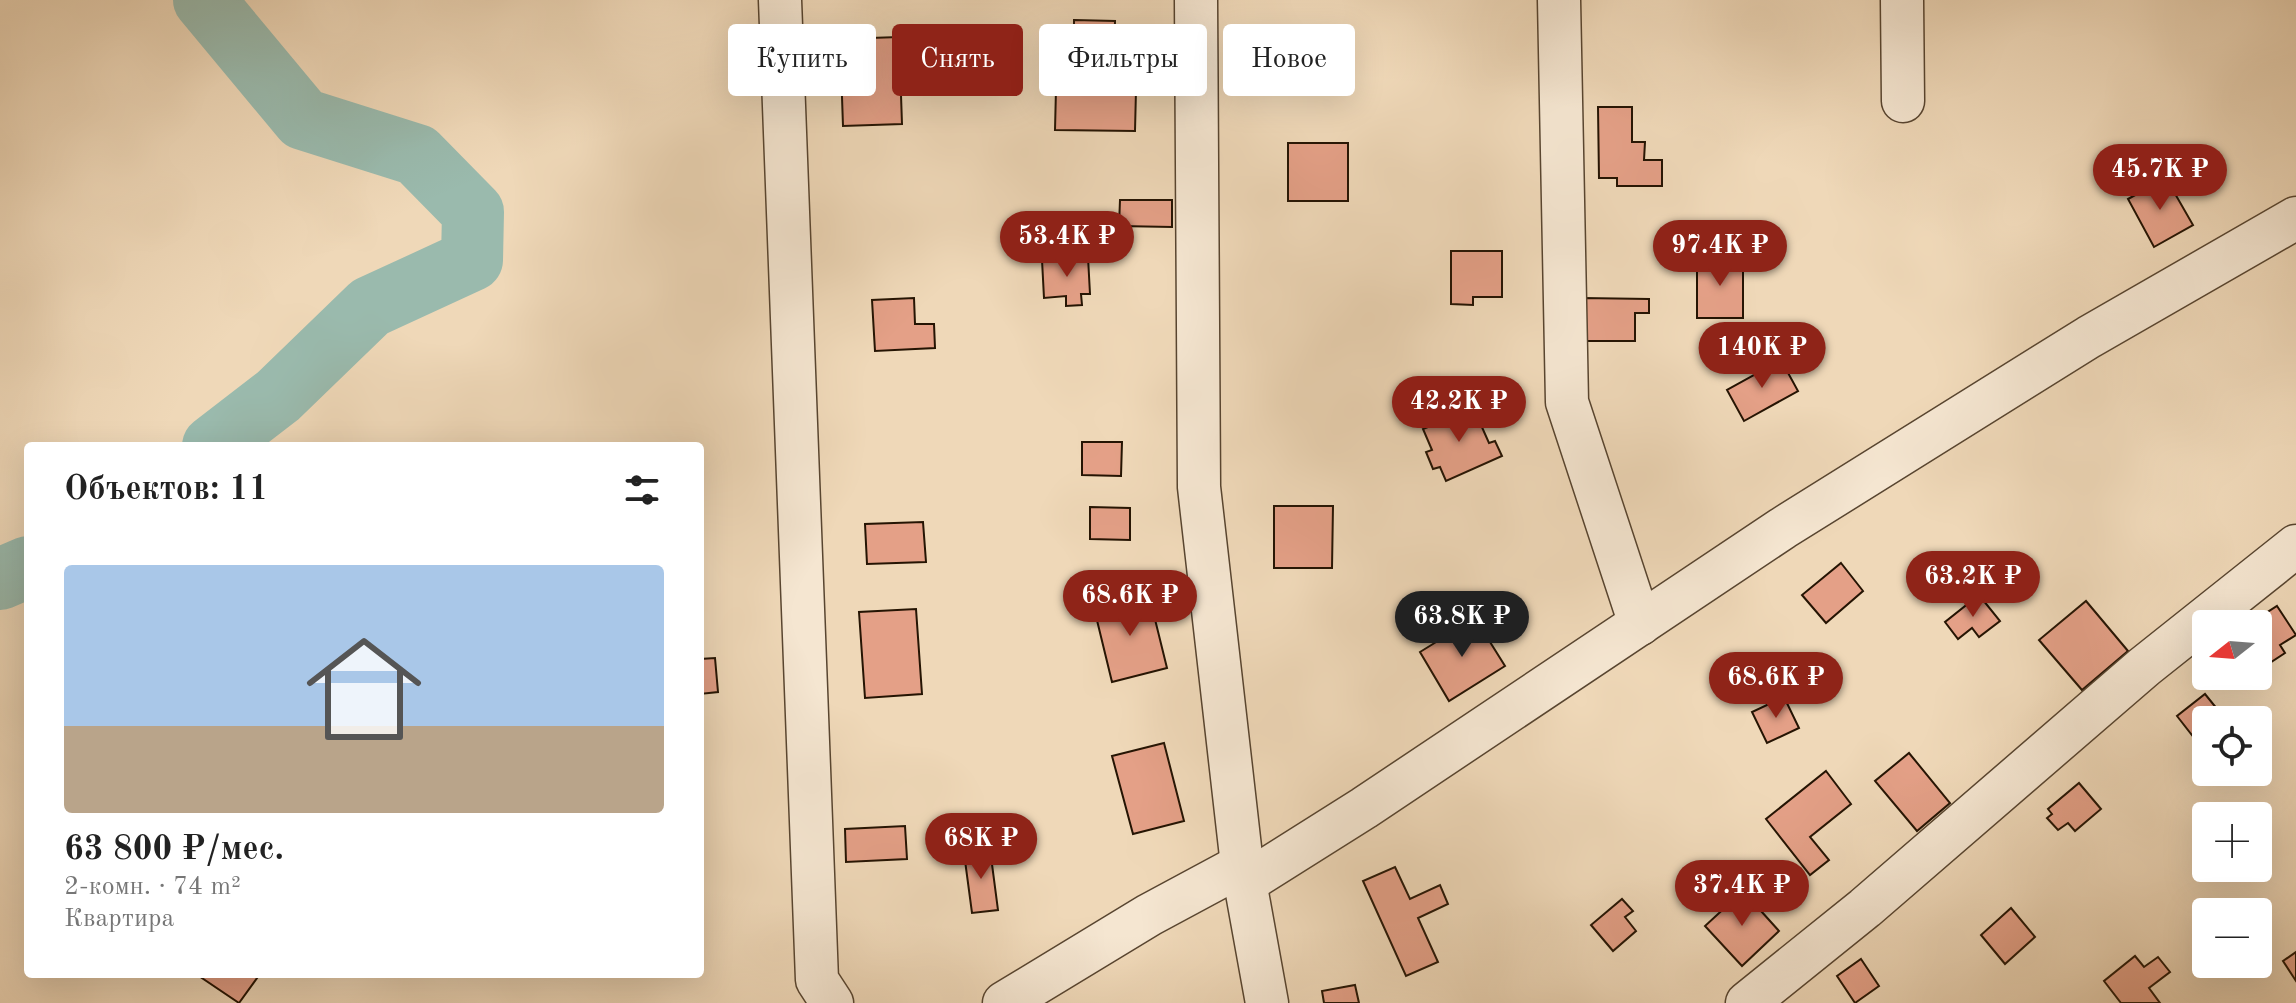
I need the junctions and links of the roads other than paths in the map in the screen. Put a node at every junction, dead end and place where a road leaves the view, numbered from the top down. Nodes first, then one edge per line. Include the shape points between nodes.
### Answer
1 (780, 0) edge
2 (1196, 0) edge
3 (1559, 0) edge
4 (1902, 0) edge
5 (1903, 101) dead end
6 (2296, 218) edge
7 (2296, 546) edge
8 (1640, 624) junction
9 (1243, 874) junction
10 (832, 1003) edge
11 (1004, 1003) edge
12 (1267, 1003) edge
13 (1747, 1003) edge

1 - 10 street via 817,980
2 - 9 street via 1199,487
3 - 8 street via 1567,402
4 - 5 street
6 - 8 street via 2075,345
7 - 13 street via 2144,667
8 - 9 street via 1364,808
9 - 11 street via 1149,915
9 - 12 street

